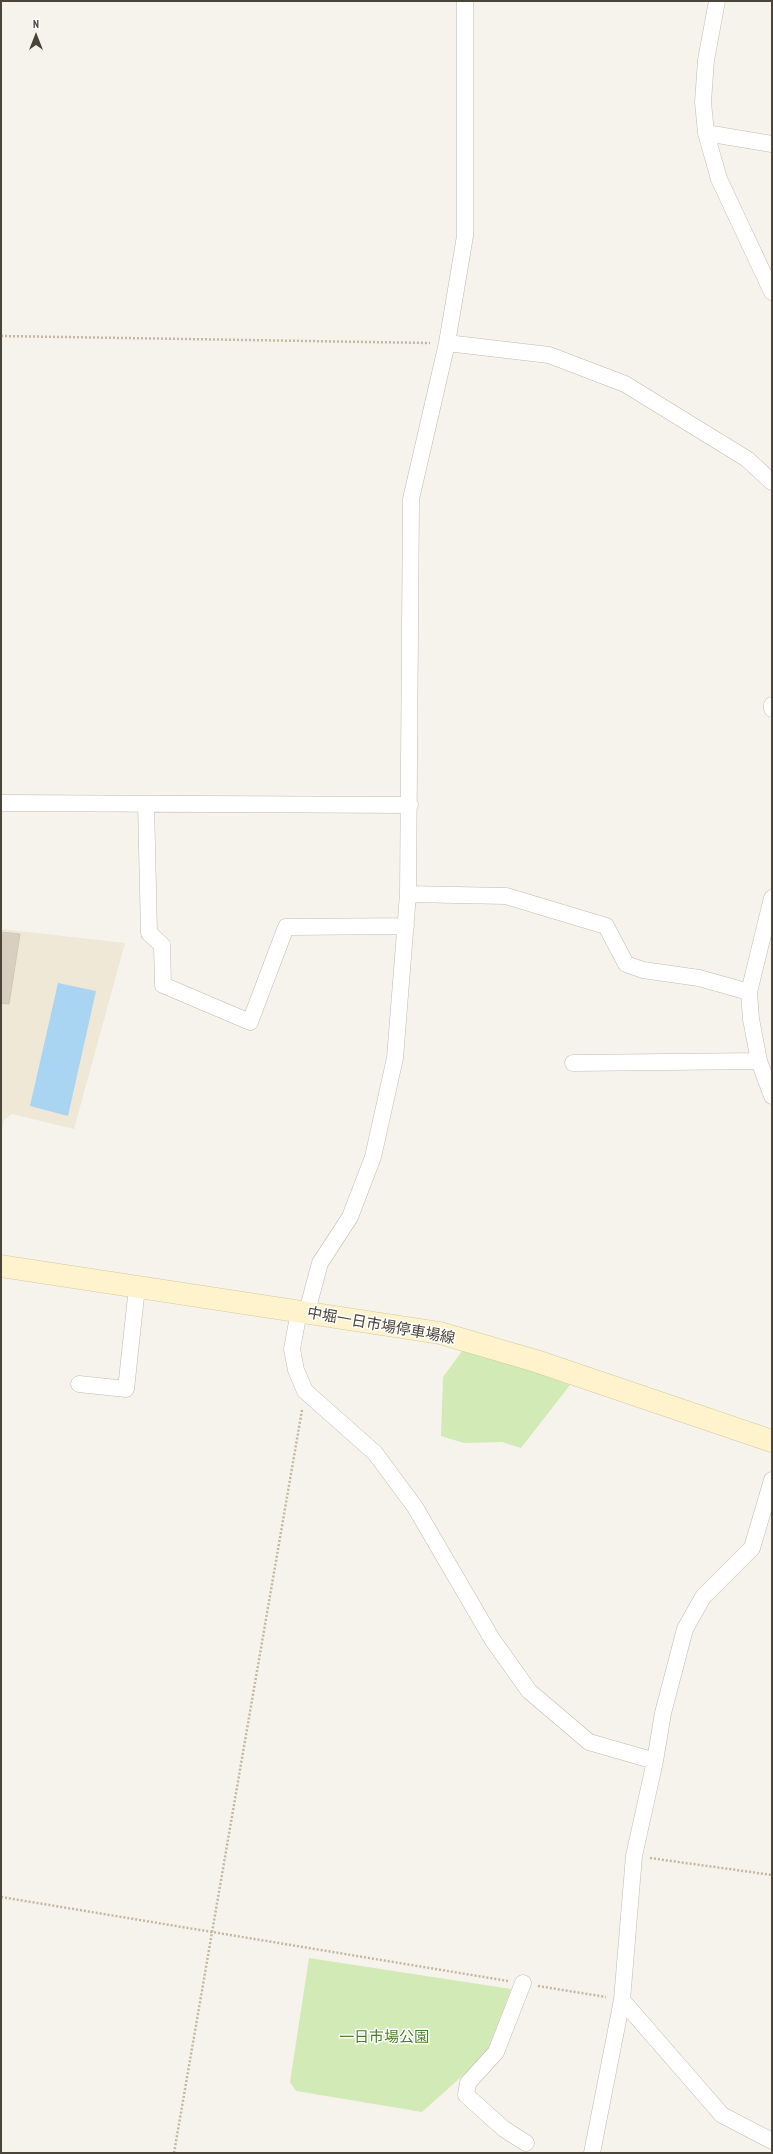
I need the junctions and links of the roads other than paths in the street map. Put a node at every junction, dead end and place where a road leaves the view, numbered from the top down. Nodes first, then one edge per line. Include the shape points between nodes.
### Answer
1 (465, 1) edge
2 (717, 1) edge
3 (706, 133) junction
4 (772, 144) edge
5 (772, 292) edge
6 (447, 343) junction
7 (772, 482) edge
8 (772, 705) edge
9 (772, 709) edge
10 (1, 803) edge
11 (146, 804) junction
12 (410, 805) junction
13 (408, 894) junction
14 (772, 898) edge
15 (406, 926) junction
16 (767, 938) edge
17 (749, 992) junction
18 (759, 1061) junction
19 (573, 1063) dead end
20 (772, 1096) edge
21 (1, 1266) edge
22 (137, 1287) junction
23 (304, 1312) junction
24 (79, 1384) dead end
25 (772, 1441) edge
26 (772, 1480) edge
27 (655, 1761) junction
28 (523, 1983) road end
29 (622, 2000) junction
30 (772, 2141) edge
31 (526, 2143) dead end
32 (592, 2153) edge

1 - 6 street via 465,236
2 - 3 street via 705,74 703,102
3 - 4 street
3 - 5 street via 719,179
6 - 7 street via 549,355 625,384 747,459
6 - 12 street via 411,499
8 - 9 street
10 - 11 street
11 - 12 street
11 - 15 street via 149,933 162,945 163,985 250,1022 286,927
12 - 13 street
13 - 15 street
13 - 17 street via 506,896 606,926 626,964 643,970 699,978
14 - 16 street
15 - 23 street via 395,1058 373,1156 350,1217 320,1263 309,1304
16 - 17 street
17 - 18 street
18 - 19 street
18 - 20 street
21 - 22 main road, 中堀一日市場停車場線
22 - 23 main road, 中堀一日市場停車場線
22 - 24 street via 126,1389
23 - 25 main road, 中堀一日市場停車場線 via 440,1333 536,1362
23 - 27 street via 292,1349 296,1370 305,1391 375,1453 389,1471 415,1507 492,1639 529,1691 589,1742
26 - 27 street via 752,1548 703,1597 686,1629 663,1713
27 - 29 street via 634,1856
28 - 31 street via 496,2052 468,2083 466,2095 504,2129
29 - 30 street via 722,2115
29 - 32 street

